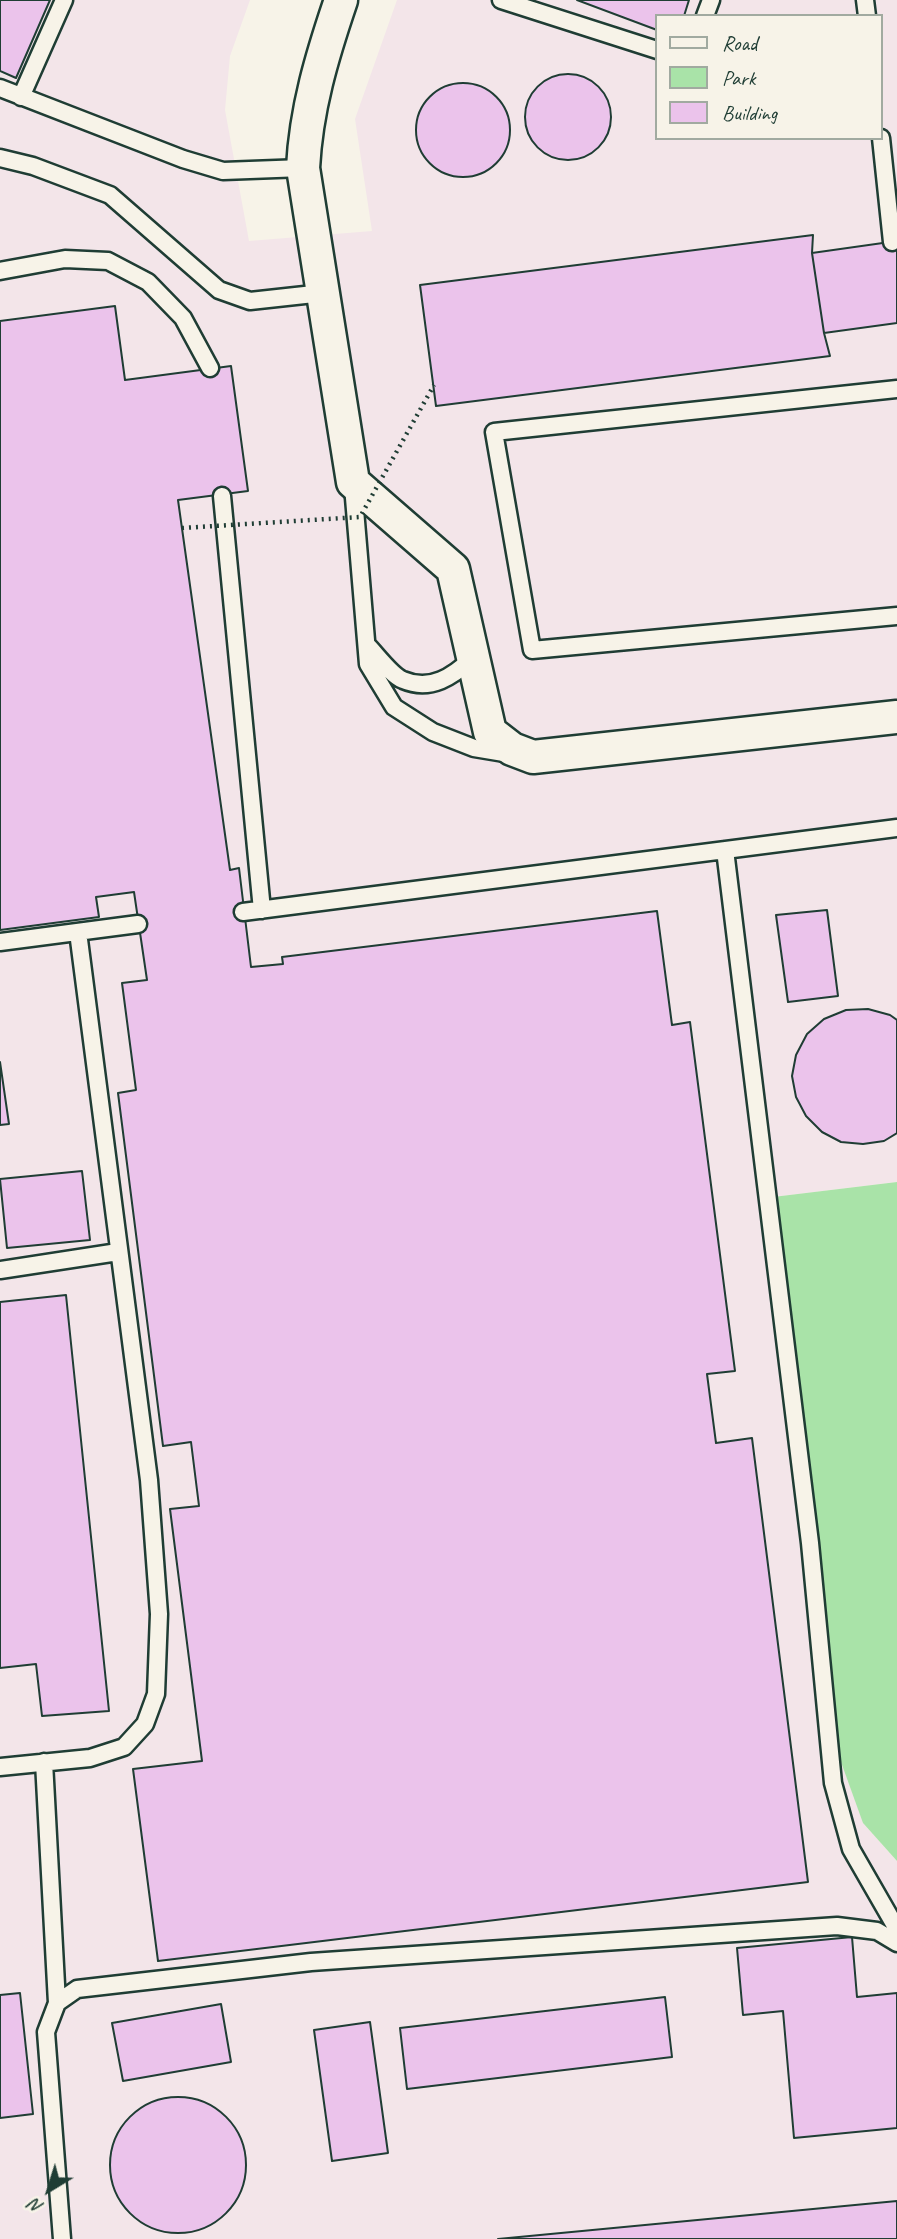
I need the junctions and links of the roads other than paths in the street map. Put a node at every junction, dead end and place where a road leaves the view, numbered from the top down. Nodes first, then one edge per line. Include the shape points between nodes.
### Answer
1 (64, 0) edge
2 (341, 0) edge
3 (501, 0) edge
4 (656, 50) edge
5 (0, 88) edge
6 (21, 97) junction
7 (881, 140) edge
8 (0, 158) edge
9 (303, 168) junction
10 (892, 242) dead end
11 (0, 271) edge
12 (323, 293) junction
13 (210, 368) dead end
14 (897, 389) edge
15 (353, 482) junction
16 (222, 496) dead end
17 (897, 616) edge
18 (367, 645) junction
19 (473, 658) junction
20 (897, 717) edge
21 (533, 757) junction
22 (897, 828) edge
23 (725, 850) junction
24 (262, 910) junction
25 (243, 912) dead end
26 (138, 924) dead end
27 (78, 932) junction
28 (0, 942) edge
29 (118, 1252) junction
30 (0, 1270) edge
31 (44, 1762) junction
32 (0, 1767) edge
33 (897, 1929) edge
34 (897, 1943) edge
35 (57, 2003) junction
36 (62, 2239) edge

1 - 6 lane
2 - 9 street via 317,71
3 - 4 lane
5 - 6 lane
6 - 9 lane via 223,171
7 - 10 lane
8 - 12 lane via 110,195 219,290 250,301
9 - 12 street
11 - 13 lane via 65,259 108,261 148,282 166,300 183,318
12 - 15 street
14 - 17 lane via 494,432 532,650
15 - 18 lane
15 - 19 street via 453,569
16 - 24 lane
18 - 19 lane via 401,680 428,685 453,676
18 - 21 lane via 368,664 394,707 433,732 474,748
19 - 21 street via 490,732
20 - 21 street
22 - 23 lane
23 - 24 lane
23 - 33 lane via 810,1543 833,1783 851,1849
24 - 25 lane
26 - 27 lane
27 - 28 lane
27 - 29 lane
29 - 30 lane
29 - 31 lane via 149,1480 159,1614 156,1694 145,1724 124,1746 90,1758
31 - 32 lane
31 - 35 lane
34 - 35 lane via 877,1931 837,1926 311,1962 77,1989
35 - 36 lane via 46,2032

